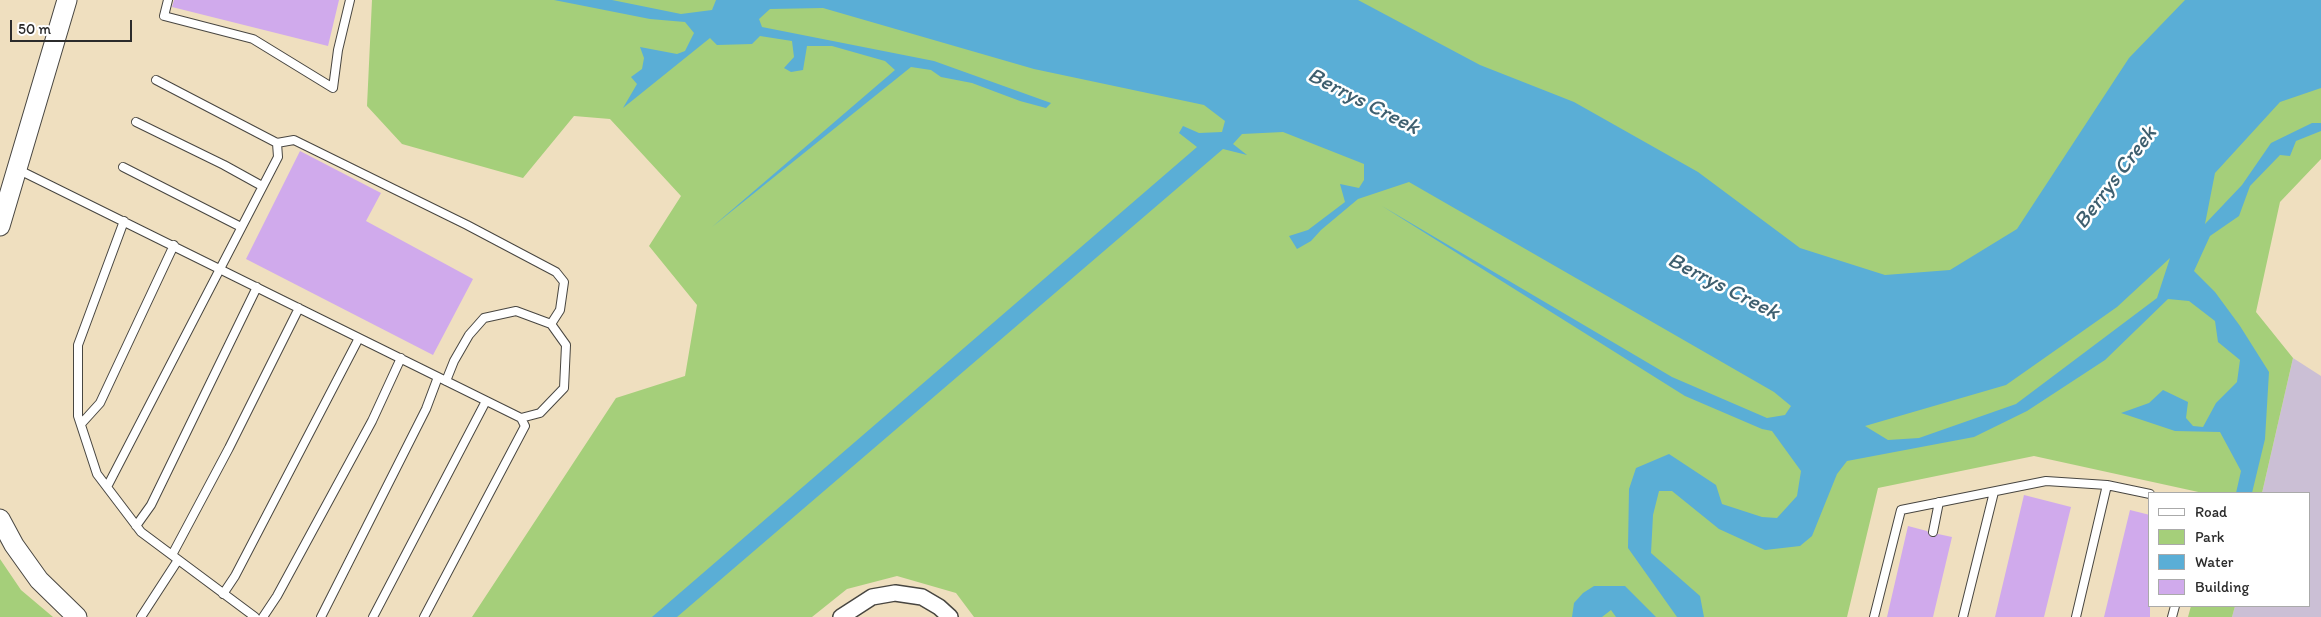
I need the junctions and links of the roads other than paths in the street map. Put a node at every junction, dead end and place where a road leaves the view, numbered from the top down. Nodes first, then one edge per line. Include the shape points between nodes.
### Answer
1 (67, 0) edge
2 (168, 0) edge
3 (350, 0) edge
4 (156, 80) dead end
5 (136, 122) dead end
6 (277, 143) junction
7 (123, 167) dead end
8 (17, 169) junction
9 (262, 186) junction
10 (124, 221) junction
11 (0, 226) edge
12 (241, 227) junction
13 (174, 246) junction
14 (219, 268) junction
15 (258, 287) junction
16 (299, 308) junction
17 (550, 324) junction
18 (360, 338) junction
19 (400, 358) junction
20 (438, 377) junction
21 (446, 381) junction
22 (486, 401) junction
23 (521, 418) junction
24 (81, 424) junction
25 (2107, 485) junction
26 (107, 487) junction
27 (1994, 492) junction
28 (2148, 494) edge
29 (1939, 502) junction
30 (0, 519) edge
31 (136, 526) junction
32 (1932, 532) dead end
33 (175, 558) junction
34 (223, 594) junction
35 (77, 617) edge
36 (141, 617) edge
37 (255, 617) edge
38 (263, 617) edge
39 (321, 617) edge
40 (373, 617) edge
41 (424, 617) edge
42 (841, 617) edge
43 (950, 617) edge
44 (1874, 617) edge
45 (1963, 617) edge
46 (2076, 617) edge

1 - 8 street
2 - 3 lane via 164,16 253,39 333,88
4 - 6 lane
5 - 9 lane
6 - 9 lane via 278,157
6 - 17 lane via 294,140 556,272 564,282 560,310
7 - 12 lane
8 - 10 lane
8 - 11 street
9 - 12 lane
10 - 13 lane
10 - 24 lane via 78,345 78,416
12 - 14 lane
13 - 14 lane
13 - 24 lane via 100,403
14 - 15 lane
14 - 26 lane
15 - 16 lane
15 - 31 lane via 151,505
16 - 18 lane
16 - 33 lane
17 - 21 lane via 516,311 484,318 469,335
17 - 23 lane via 566,345 564,388 540,413
18 - 19 lane
18 - 34 lane
19 - 20 lane
19 - 38 lane via 372,421
20 - 21 lane
20 - 39 lane via 426,409
21 - 22 lane
22 - 23 lane
22 - 40 lane
23 - 41 lane via 525,426
24 - 26 lane via 97,474
25 - 27 lane via 2046,481
25 - 28 lane
25 - 46 lane
26 - 31 lane
27 - 29 lane
27 - 45 lane
29 - 32 lane
29 - 44 lane via 1901,510
30 - 35 street via 39,580
31 - 33 lane
33 - 34 lane
33 - 36 lane
34 - 37 lane
42 - 43 street via 872,597 895,593 922,597

